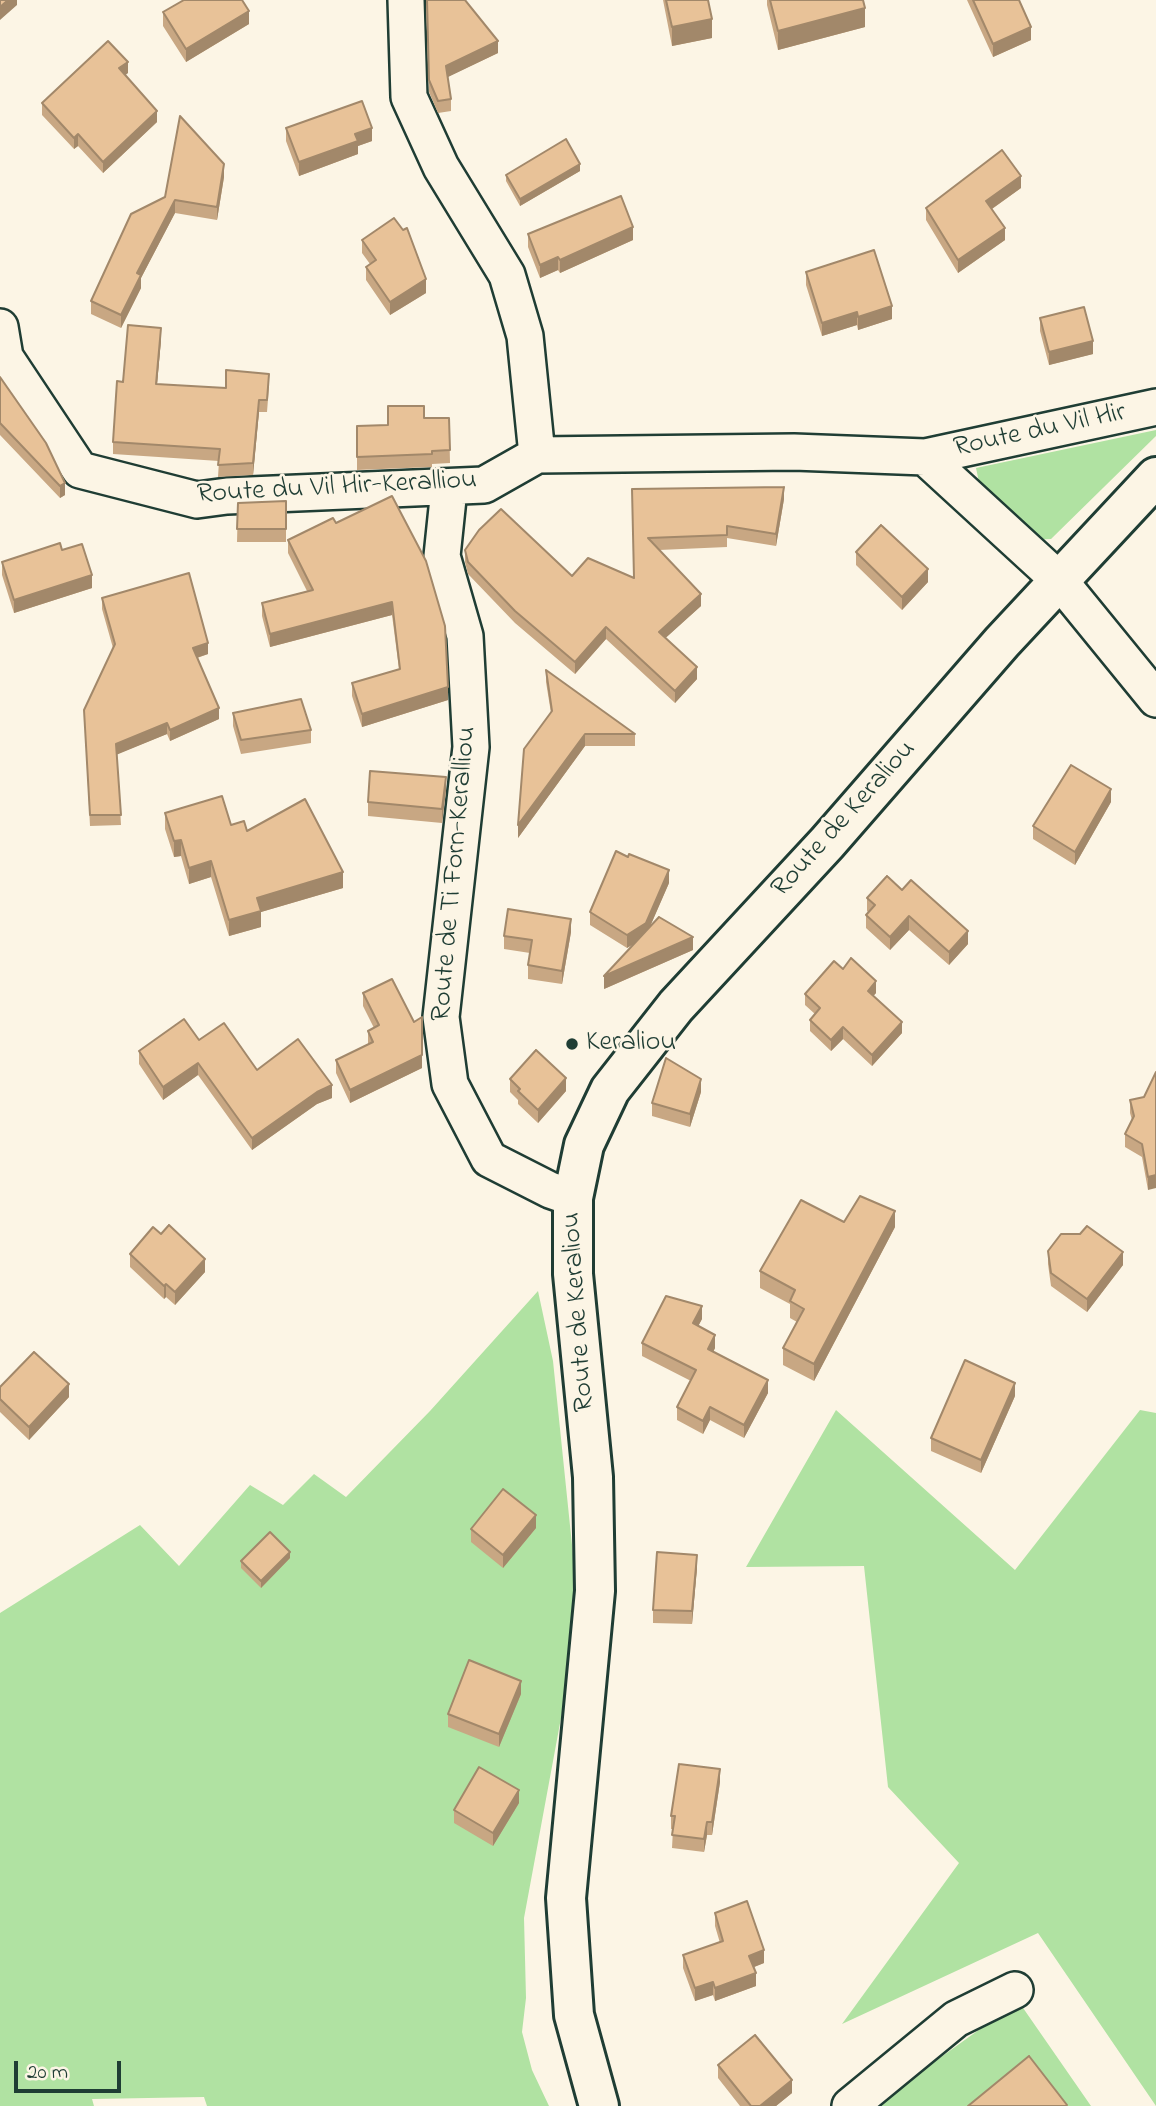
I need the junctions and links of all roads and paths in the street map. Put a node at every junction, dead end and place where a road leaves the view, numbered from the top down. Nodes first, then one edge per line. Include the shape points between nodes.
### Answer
1 (406, 0) edge
2 (2, 348) edge
3 (1156, 407) edge
4 (537, 455) junction
5 (925, 457) junction
6 (1156, 477) edge
7 (449, 489) junction
8 (1059, 580) junction
9 (1156, 699) edge
10 (573, 1198) junction
11 (1015, 1990) dead end
12 (599, 2106) edge
13 (850, 2106) edge

1 - 4 street via 409,97 441,167 507,275 525,335
2 - 7 street, Route du Vil Hir-Keralliou via 80,470 197,500
3 - 5 street, Route du Vil Hir
4 - 5 street, Route du Vil Hir-Keralliou via 794,452
4 - 7 street, Route du Vil Hir-Keralliou via 484,485
5 - 8 street
6 - 8 street, Route de Keraliou
7 - 10 street, Route de Ti Forn-Keralliou via 442,556 465,636 471,747 441,1017 450,1084 489,1159
8 - 9 street
8 - 10 street, Route de Keraliou via 676,1006 610,1090 584,1145
10 - 12 street, Route de Keraliou via 573,1274 593,1477 595,1591 566,1898 574,2015
11 - 13 street via 956,2020

